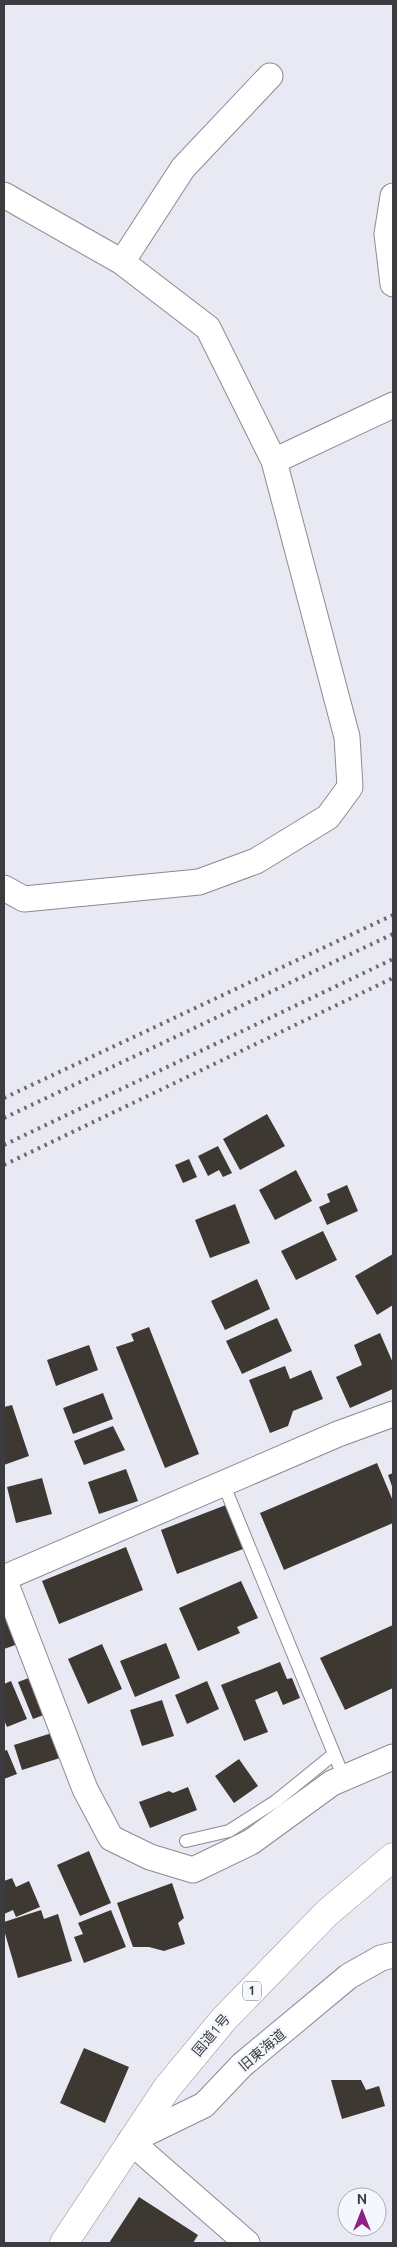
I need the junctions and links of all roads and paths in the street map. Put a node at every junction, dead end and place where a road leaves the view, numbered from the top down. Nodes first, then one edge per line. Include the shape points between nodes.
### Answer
1 (270, 76) dead end
2 (4, 195) edge
3 (393, 196) edge
4 (122, 262) junction
5 (393, 273) edge
6 (393, 405) edge
7 (274, 461) junction
8 (4, 888) edge
9 (393, 1414) edge
10 (223, 1484) junction
11 (4, 1578) edge
12 (334, 1754) junction
13 (393, 1757) edge
14 (344, 1778) junction
15 (186, 1841) dead end
16 (393, 1858) edge
17 (393, 1955) edge
18 (130, 2142) junction
19 (64, 2243) edge
20 (247, 2243) edge

1 - 4 street via 183,168
2 - 4 street
3 - 5 street via 387,234
4 - 7 street via 208,328
6 - 7 street
7 - 8 street via 347,737 350,787 328,817 256,861 199,882 24,899
9 - 10 street
10 - 11 street
10 - 12 lane
11 - 14 street via 85,1789 110,1838 150,1857 193,1870 251,1842 332,1783
12 - 14 lane
12 - 15 lane via 276,1801 229,1831
13 - 14 street
16 - 18 highway, 国道1号 / 1 via 327,1913 224,2019 167,2088
17 - 18 street, 旧東海道 via 349,1976 242,2065 204,2105
18 - 19 highway, 国道1号 / 1
18 - 20 street

